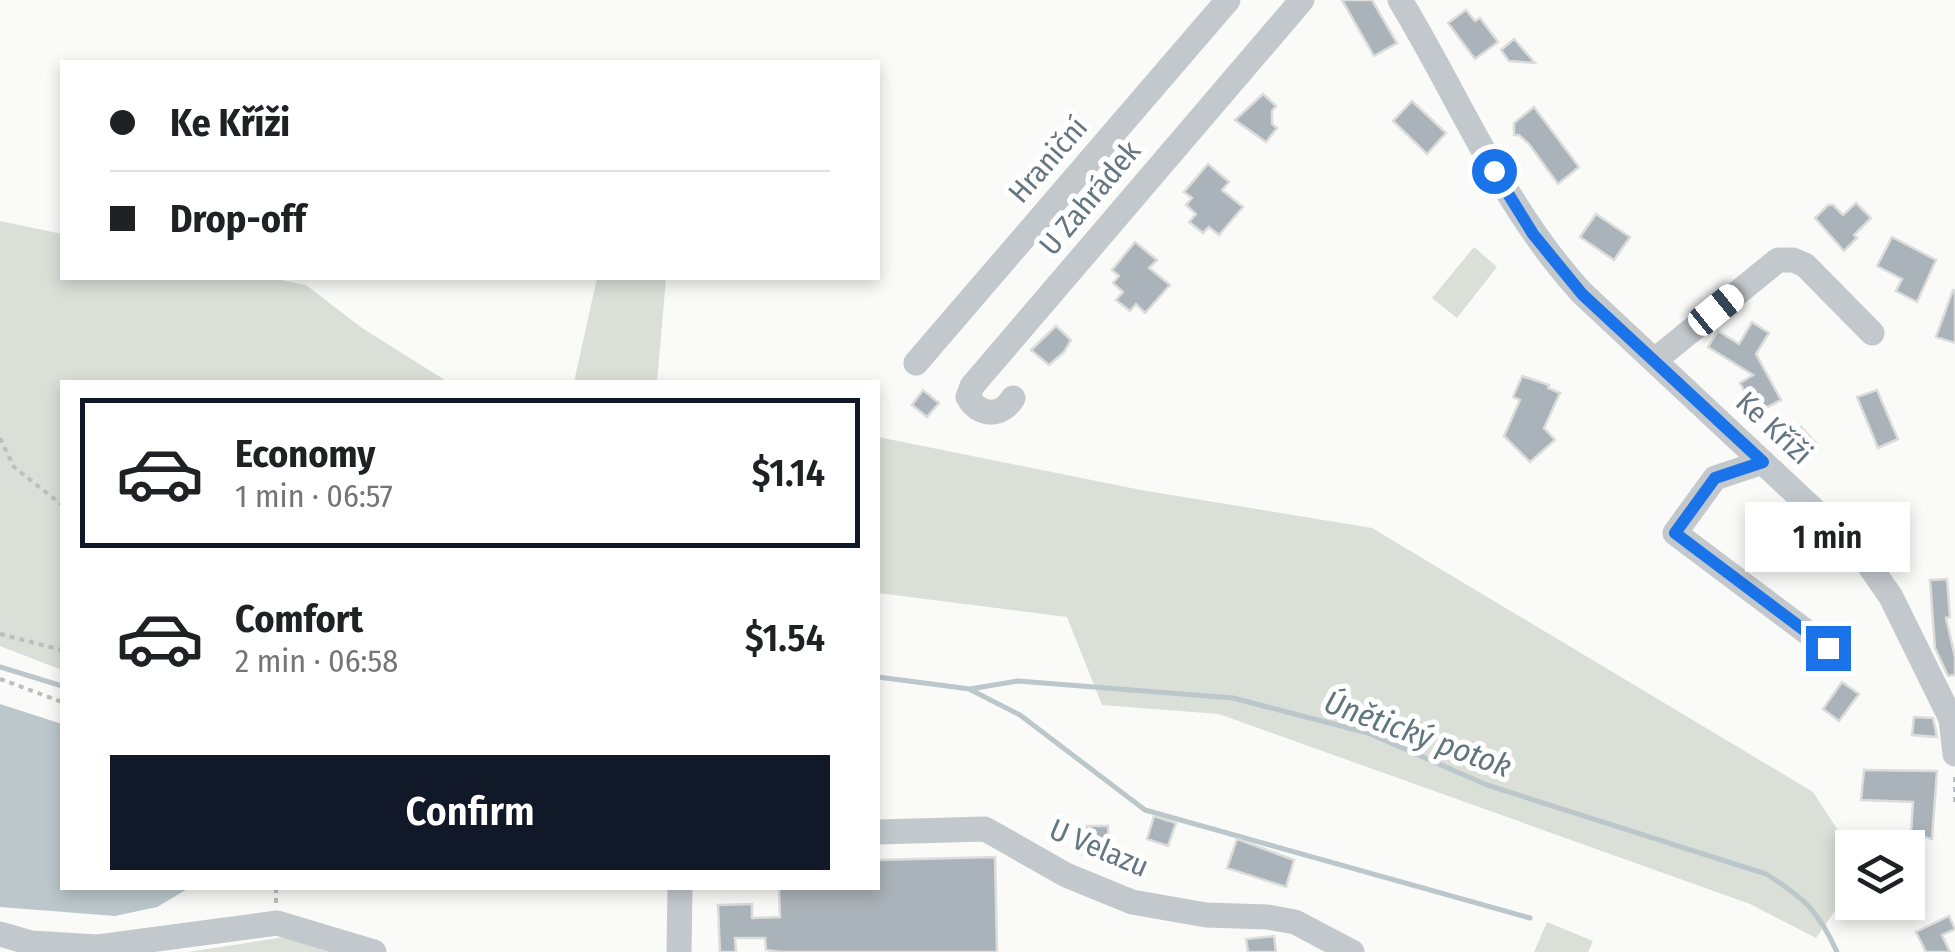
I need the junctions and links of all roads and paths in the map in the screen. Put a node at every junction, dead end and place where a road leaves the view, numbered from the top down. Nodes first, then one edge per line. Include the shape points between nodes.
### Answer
1 (1228, 0) edge
2 (1302, 0) edge
3 (1400, 0) edge
4 (1872, 334) dead end
5 (1655, 360) junction
6 (916, 363) dead end
7 (1013, 398) dead end
8 (0, 438) edge
9 (1763, 462) junction
10 (60, 504) edge
11 (0, 634) edge
12 (1828, 648) dead end
13 (60, 649) edge
14 (0, 679) edge
15 (60, 701) edge
16 (1953, 718) edge
17 (1955, 754) edge
18 (1955, 777) edge
19 (1955, 807) edge
20 (880, 832) edge
21 (680, 890) edge
22 (0, 934) edge
23 (374, 952) edge
24 (679, 952) edge
25 (1352, 952) edge

1 - 6 street, Hraniční
2 - 7 street, U Zahrádek via 968,397 984,412 998,412
3 - 5 street, Ke Kříži via 1533,234 1582,294
4 - 5 street via 1805,265 1778,260
5 - 9 street, Ke Kříži
8 - 10 path via 14,467
9 - 12 street via 1715,478 1675,533
9 - 16 street, Ke Kříži via 1880,577
11 - 13 path
14 - 15 path
16 - 17 street, Ke Kříži
18 - 19 path
20 - 25 street, U Velazu via 985,829 1066,875 1132,902 1296,922
21 - 24 street
22 - 23 street via 98,947 277,924

